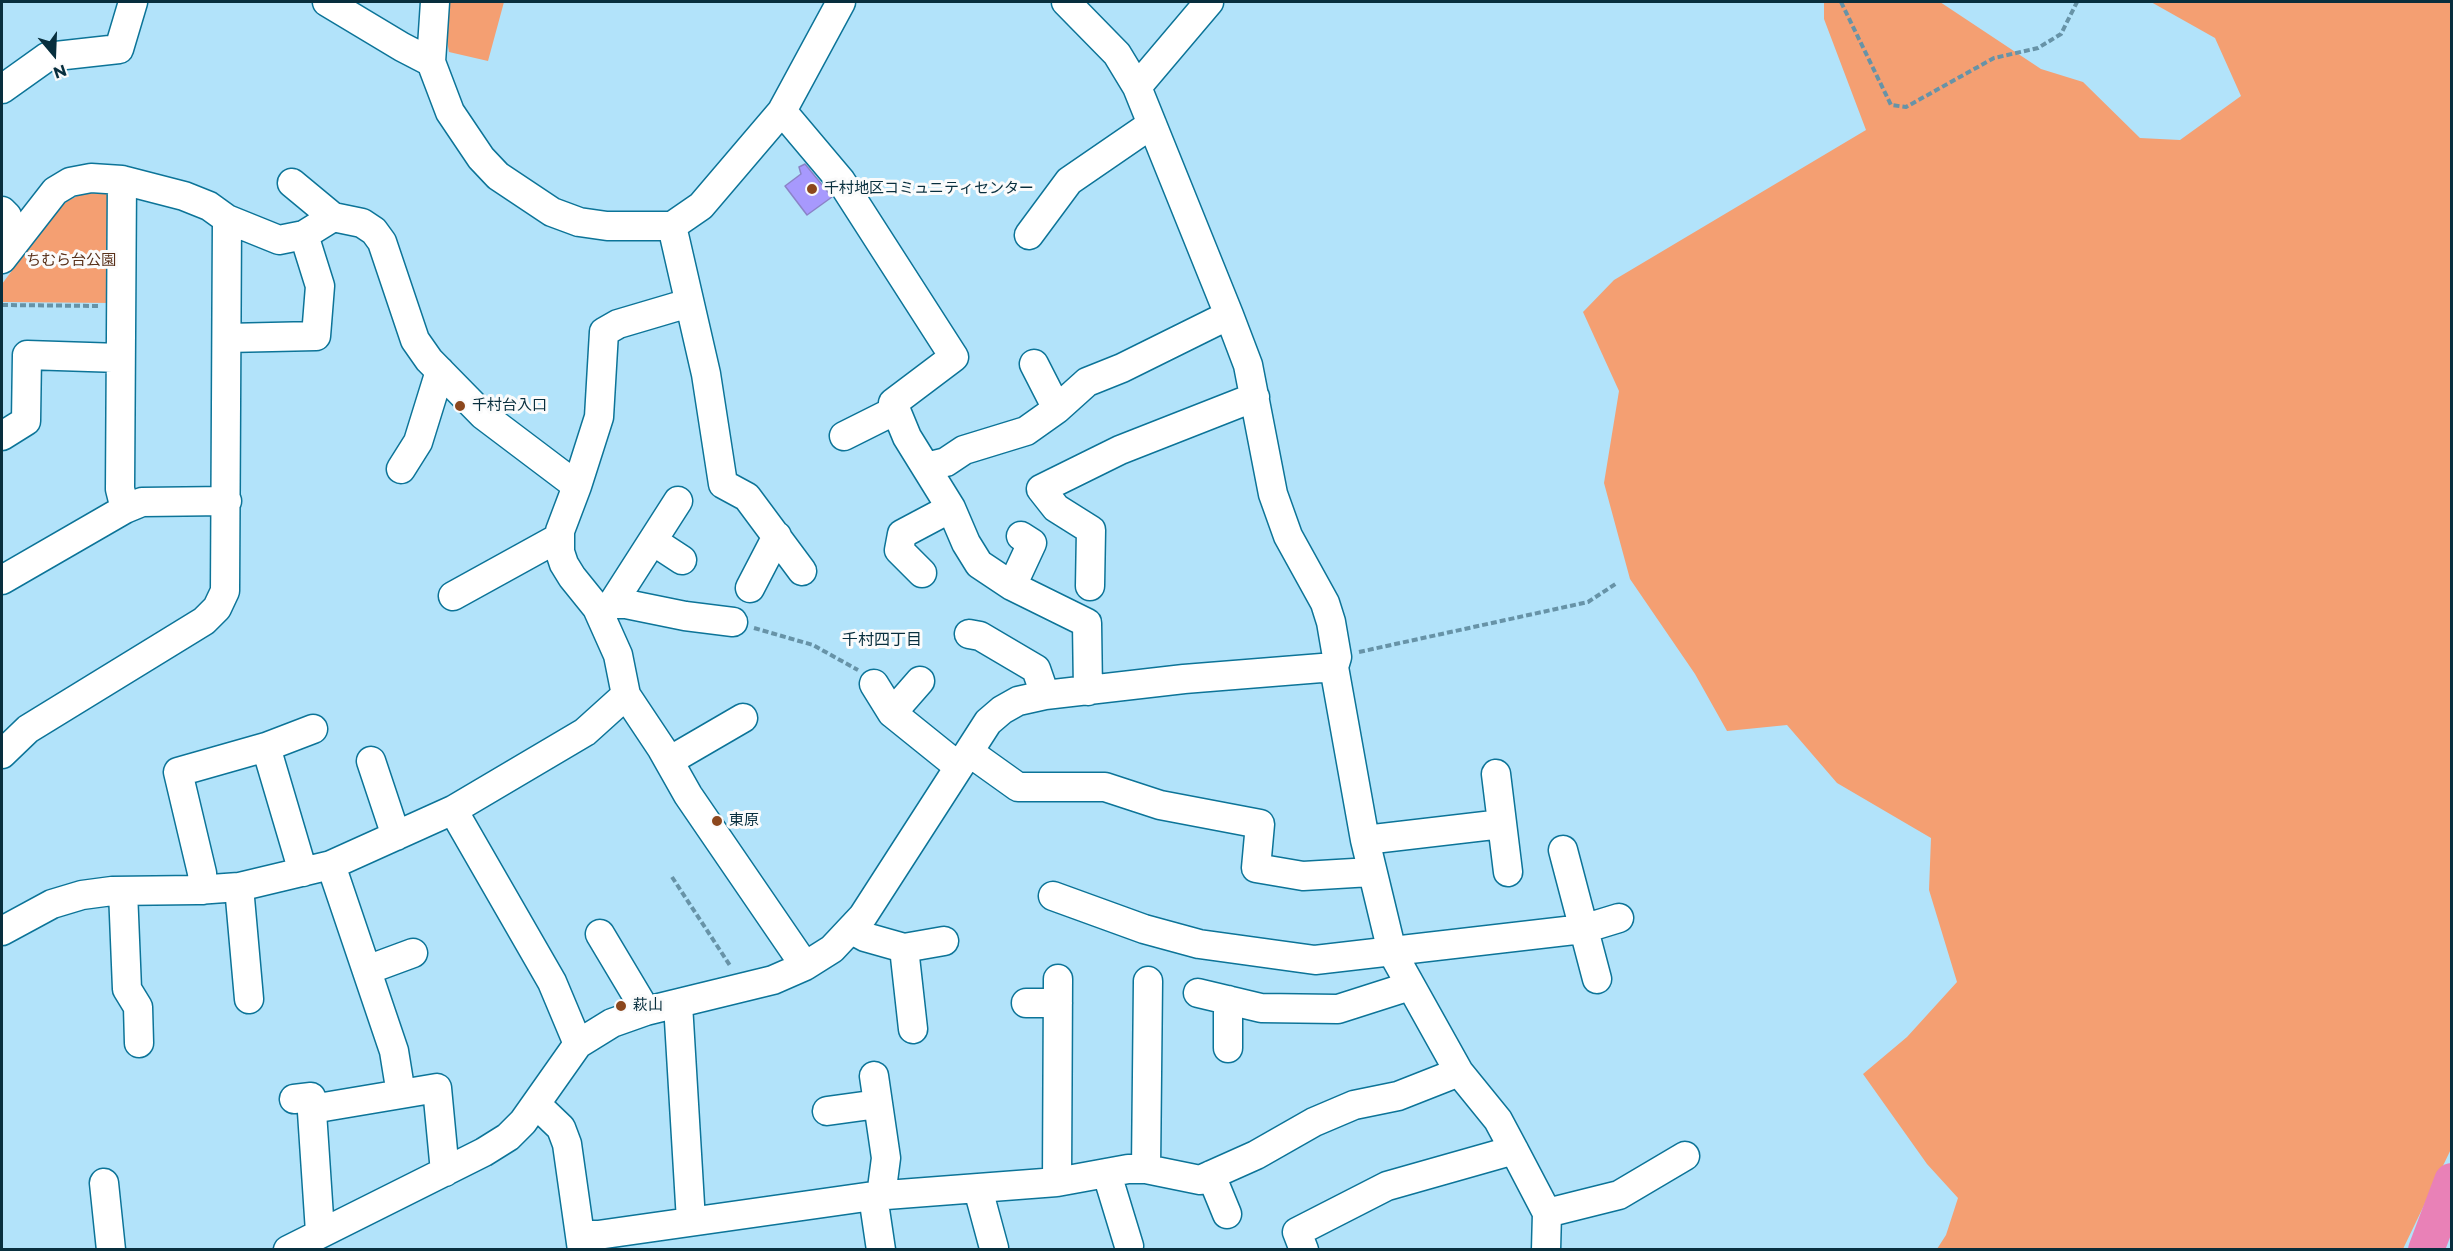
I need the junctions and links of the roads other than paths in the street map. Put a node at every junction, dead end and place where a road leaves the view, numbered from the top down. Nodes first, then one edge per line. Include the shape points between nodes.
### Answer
1 (133, 2) edge
2 (327, 2) edge
3 (435, 2) edge
4 (841, 2) edge
5 (1066, 2) edge
6 (1209, 2) edge
7 (431, 62) junction
8 (1137, 87) junction
9 (2, 89) edge
10 (782, 111) junction
11 (1152, 124) junction
12 (122, 180) junction
13 (292, 183) dead end
14 (2, 211) edge
15 (333, 217) junction
16 (226, 219) junction
17 (2, 223) edge
18 (672, 226) junction
19 (304, 235) junction
20 (1029, 235) dead end
21 (2, 259) edge
22 (689, 303) junction
23 (1229, 315) junction
24 (227, 338) junction
25 (120, 358) junction
26 (1034, 364) dead end
27 (440, 371) junction
28 (1255, 397) junction
29 (1057, 409) junction
30 (896, 410) junction
31 (2, 436) edge
32 (844, 436) dead end
33 (926, 467) junction
34 (401, 469) dead end
35 (578, 486) junction
36 (227, 501) junction
37 (678, 501) dead end
38 (951, 508) junction
39 (125, 509) junction
40 (777, 536) junction
41 (1021, 536) dead end
42 (560, 537) junction
43 (652, 541) junction
44 (682, 561) dead end
45 (910, 568) dead end
46 (802, 571) dead end
47 (2, 580) edge
48 (1012, 586) junction
49 (1090, 586) dead end
50 (750, 588) dead end
51 (453, 596) dead end
52 (606, 609) junction
53 (733, 622) road end
54 (969, 634) dead end
55 (1335, 662) junction
56 (920, 681) dead end
57 (874, 684) road end
58 (1088, 691) junction
59 (626, 695) junction
60 (1045, 695) junction
61 (892, 713) junction
62 (743, 718) dead end
63 (313, 729) dead end
64 (266, 747) junction
65 (2, 754) edge
66 (964, 760) junction
67 (371, 761) dead end
68 (669, 761) junction
69 (1496, 774) dead end
70 (453, 810) junction
71 (1502, 824) junction
72 (396, 836) junction
73 (1365, 840) junction
74 (1563, 850) dead end
75 (331, 865) junction
76 (303, 872) junction
77 (1371, 872) junction
78 (1508, 872) dead end
79 (239, 887) junction
80 (203, 890) junction
81 (123, 891) junction
82 (1053, 896) dead end
83 (1619, 918) dead end
84 (1583, 929) junction
85 (852, 930) junction
86 (2, 931) edge
87 (600, 934) dead end
88 (944, 941) dead end
89 (904, 948) junction
90 (1392, 952) junction
91 (413, 953) dead end
92 (806, 966) junction
93 (367, 970) junction
94 (1597, 979) dead end
95 (1148, 981) dead end
96 (1410, 986) junction
97 (253, 989) dead end
98 (1198, 993) dead end
99 (1228, 1000) junction
100 (1026, 1003) dead end
101 (678, 1004) junction
102 (646, 1011) junction
103 (913, 1029) dead end
104 (139, 1043) dead end
105 (578, 1044) junction
106 (1228, 1048) dead end
107 (1459, 1071) junction
108 (874, 1076) dead end
109 (401, 1094) junction
110 (536, 1104) junction
111 (878, 1104) junction
112 (827, 1112) dead end
113 (1514, 1149) junction
114 (1685, 1156) dead end
115 (1146, 1169) junction
116 (445, 1173) junction
117 (1107, 1174) junction
118 (1211, 1175) junction
119 (1057, 1182) junction
120 (104, 1183) dead end
121 (978, 1189) junction
122 (877, 1196) junction
123 (1232, 1212) dead end
124 (1547, 1213) junction
125 (691, 1221) junction
126 (320, 1232) junction
127 (581, 1242) edge
128 (1132, 1246) edge
129 (994, 1248) dead end
130 (1539, 1249) edge
131 (111, 1250) edge
132 (288, 1250) edge
133 (881, 1250) edge
134 (1304, 1250) edge

1 - 9 street via 119,49 46,57
2 - 7 street
3 - 7 street
4 - 10 street
5 - 8 street via 1117,54
6 - 8 street
7 - 18 street via 450,112 481,158 523,194 552,212 579,222
8 - 11 street
10 - 18 street via 701,206
10 - 30 street via 841,181 954,357 893,403
11 - 20 street via 1069,181
11 - 23 street
12 - 16 street via 198,201
12 - 21 street via 91,178 70,182 55,191
12 - 25 street
13 - 15 street
14 - 17 street via 7,216
15 - 19 street
15 - 27 street via 362,223 382,242 415,340
16 - 19 street via 279,240
16 - 24 street
18 - 22 street
19 - 24 street via 320,286 316,336
22 - 35 street via 618,324 604,332 599,417
22 - 40 street via 706,374 723,484 747,497
23 - 28 street
23 - 29 street via 1087,382
24 - 36 street
25 - 31 street via 27,355 26,421
25 - 39 street via 120,489
26 - 29 street
27 - 34 street via 418,442
27 - 35 street via 483,416
28 - 49 street via 1180,436 1120,450 1041,489 1056,508 1091,530
28 - 55 street via 1273,494 1288,537 1324,603 1331,622
29 - 33 street via 1026,431 964,450 946,462
30 - 32 street
30 - 33 street
33 - 38 street
35 - 42 street
36 - 39 street via 142,502
36 - 65 street via 227,577 217,608 188,632 28,729
37 - 43 street
38 - 45 street via 902,534 899,550
38 - 48 street via 979,564
39 - 47 street
40 - 46 street
40 - 50 street
41 - 48 street via 1032,543
42 - 51 street
42 - 52 street via 564,564
43 - 44 street
43 - 52 street
48 - 58 street via 1087,623
52 - 53 street via 626,604
52 - 59 street
54 - 60 street via 999,639 1036,669
55 - 58 street
55 - 73 street
56 - 61 street
57 - 61 street
58 - 60 street
59 - 68 street
59 - 70 street via 585,732
60 - 66 street via 1018,701 1002,710 988,722
61 - 66 street
62 - 68 street
63 - 64 street
64 - 76 street
64 - 80 street via 178,772
66 - 77 street via 1018,787 1105,787 1160,805 1260,824 1256,868 1303,876
66 - 85 street
67 - 72 street
68 - 92 street via 688,795
69 - 71 street
70 - 72 street
70 - 105 street via 552,982
71 - 73 street
71 - 78 street
72 - 75 street
73 - 77 street
74 - 84 street
75 - 76 street
75 - 93 street
76 - 79 street
77 - 90 street
79 - 80 street
79 - 97 street
80 - 81 street
81 - 86 street via 82,895 52,904
81 - 104 street via 128,989 142,1006
82 - 90 street via 1199,944 1315,960
83 - 84 street
84 - 90 street
84 - 94 street
85 - 89 street
85 - 92 street
87 - 102 street
88 - 89 street
89 - 103 street
90 - 96 street
91 - 93 street
92 - 101 street via 773,980
93 - 109 street via 369,1007 394,1051
95 - 115 street
96 - 99 street via 1338,1009 1262,1008
96 - 107 street
98 - 99 street
99 - 106 street
100 - 119 street via 1058,991 1046,1081
101 - 102 street
101 - 125 street
102 - 105 street via 612,1023
105 - 110 street
107 - 113 street via 1498,1120
107 - 118 street via 1398,1096 1354,1105
108 - 111 street
109 - 116 street via 437,1088
109 - 126 street via 303,1104
110 - 116 street via 508,1137
110 - 127 street via 561,1128 567,1144
111 - 112 street
111 - 122 street via 886,1158
113 - 124 street
113 - 134 street via 1387,1186 1297,1232
114 - 124 street
115 - 117 street
115 - 118 street via 1200,1180
116 - 126 street
117 - 119 street
117 - 128 street
118 - 123 street
119 - 121 street
120 - 131 street
121 - 122 street
121 - 129 street
122 - 125 street
122 - 133 street
124 - 130 street
125 - 127 street via 598,1235
126 - 132 street

